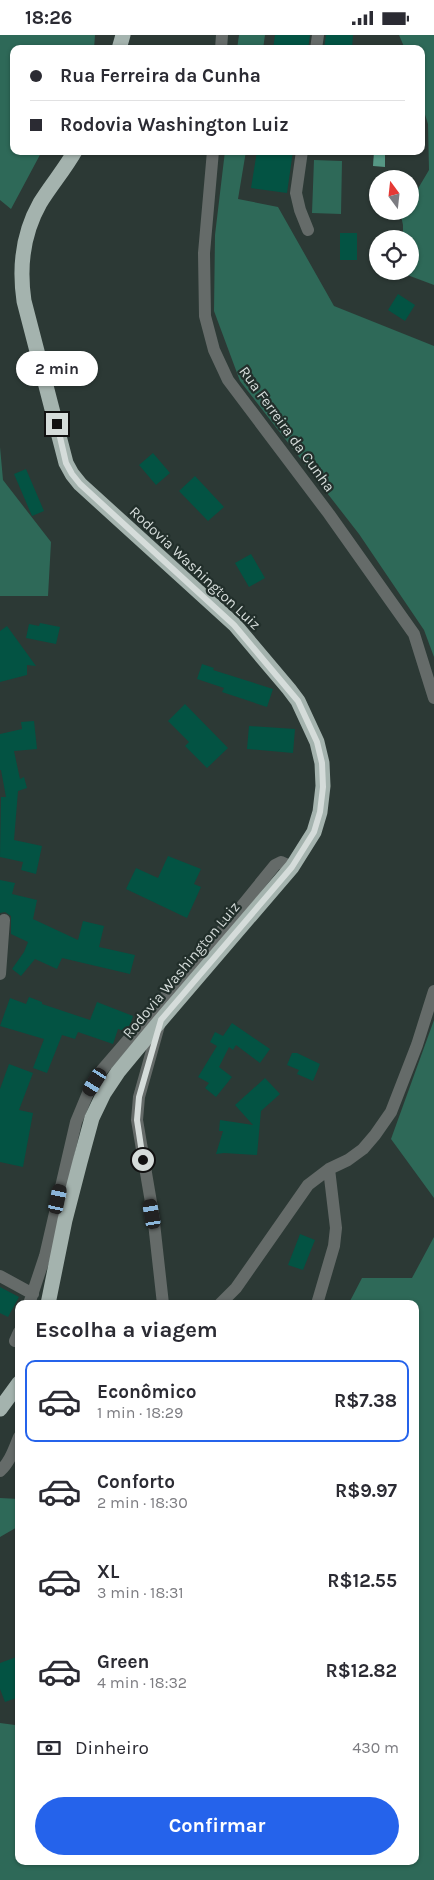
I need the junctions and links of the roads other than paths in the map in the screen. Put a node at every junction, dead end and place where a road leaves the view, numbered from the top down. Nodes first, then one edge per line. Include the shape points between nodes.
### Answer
1 (72, 155) edge
2 (213, 155) edge
3 (301, 155) edge
4 (308, 230) dead end
5 (434, 698) edge
6 (4, 920) dead end
7 (219, 943) junction
8 (0, 974) edge
9 (434, 991) edge
10 (161, 1020) junction
11 (329, 1169) junction
12 (52, 1258) junction
13 (0, 1276) edge
14 (31, 1299) edge
15 (48, 1300) edge
16 (163, 1300) edge
17 (224, 1300) edge
18 (319, 1300) edge
19 (15, 1388) edge
20 (0, 1409) edge
21 (15, 1448) edge
22 (0, 1471) edge

1 - 7 highway, Rodovia Washington Luiz via 31,223 25,241 22,277 24,301 66,463 80,484 234,625 298,701 317,742 322,763 323,787 314,832 292,867 263,889
2 - 5 street, Rua Ferreira da Cunha via 204,253 204,307 214,350 228,380 414,634
3 - 4 street via 296,193
6 - 8 street
7 - 10 highway, Rodovia Washington Luiz
7 - 12 street via 102,1070 88,1093 76,1122
9 - 11 street via 391,1112 363,1149
10 - 12 highway, Rodovia Washington Luiz via 118,1072 92,1118
10 - 16 street via 139,1097 137,1120
11 - 17 street via 308,1185 236,1288
11 - 18 street via 336,1228
12 - 14 street
12 - 15 highway, Rodovia Washington Luiz
13 - 14 street
19 - 20 highway
21 - 22 street

